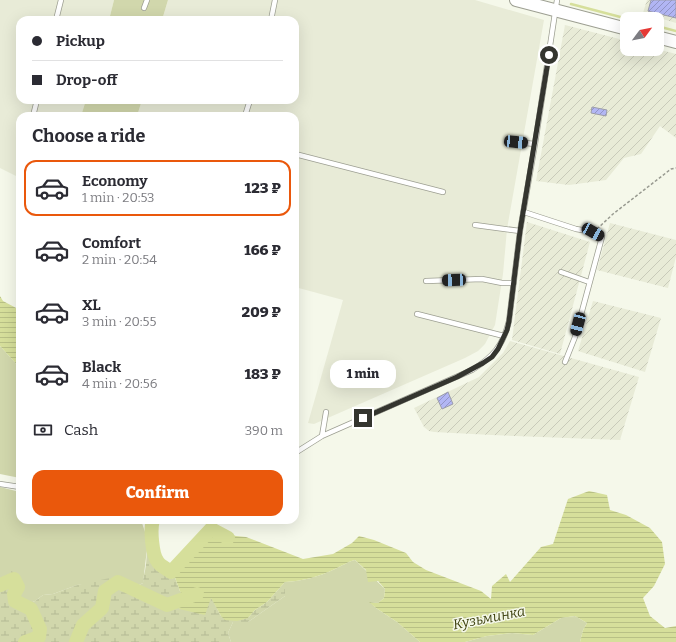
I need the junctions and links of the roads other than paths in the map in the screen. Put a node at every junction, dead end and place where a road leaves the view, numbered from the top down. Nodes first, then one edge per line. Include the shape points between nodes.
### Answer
1 (61, 0) edge
2 (147, 0) edge
3 (275, 0) edge
4 (516, 0) edge
5 (556, 5) edge
6 (144, 8) dead end
7 (57, 16) edge
8 (272, 16) edge
9 (620, 27) edge
10 (664, 39) edge
11 (676, 42) edge
12 (516, 142) dead end
13 (535, 144) junction
14 (299, 155) edge
15 (443, 192) dead end
16 (524, 212) junction
17 (475, 226) dead end
18 (520, 231) junction
19 (561, 272) dead end
20 (426, 281) dead end
21 (589, 282) junction
22 (514, 283) junction
23 (417, 314) dead end
24 (504, 336) junction
25 (565, 362) dead end
26 (326, 412) dead end
27 (322, 436) junction
28 (299, 450) edge
29 (0, 484) edge
30 (16, 486) edge

1 - 7 lane
2 - 6 lane
3 - 8 lane
4 - 5 street
5 - 9 street
5 - 13 lane
10 - 11 street
12 - 13 lane
13 - 16 lane
14 - 15 lane
16 - 18 lane
16 - 21 lane via 593,232 602,237
17 - 18 lane
18 - 22 lane
19 - 21 lane
20 - 22 lane via 482,279
21 - 25 lane via 575,338
22 - 24 lane via 509,321
23 - 24 lane
24 - 27 lane via 492,357 472,370
26 - 27 lane
27 - 28 lane
29 - 30 lane

